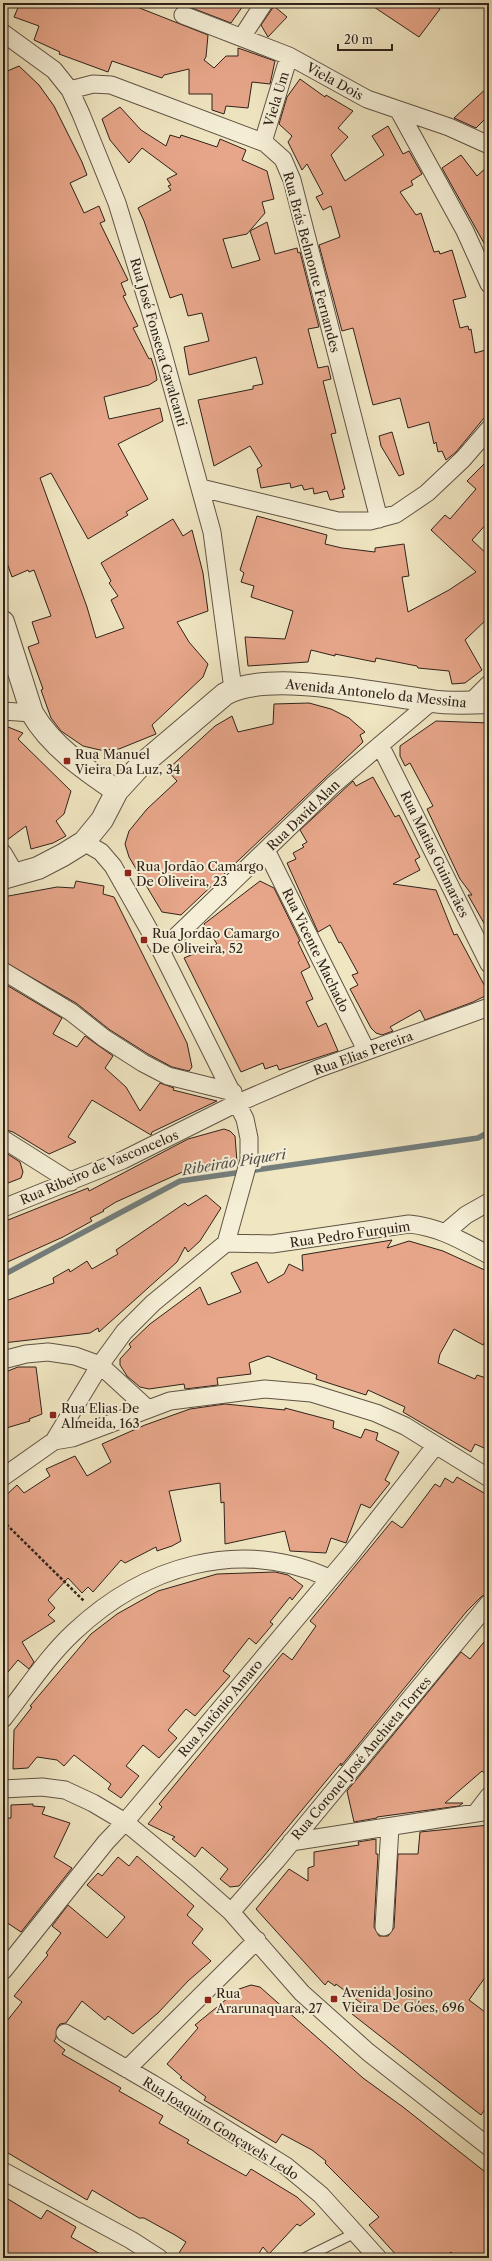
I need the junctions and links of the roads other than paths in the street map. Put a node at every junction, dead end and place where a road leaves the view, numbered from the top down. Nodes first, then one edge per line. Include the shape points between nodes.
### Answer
1 (264, 3) edge
2 (182, 15) dead end
3 (3, 33) edge
4 (242, 37) junction
5 (289, 56) junction
6 (70, 90) junction
7 (399, 111) junction
8 (263, 142) junction
9 (489, 145) edge
10 (489, 284) edge
11 (489, 429) edge
12 (201, 488) junction
13 (379, 519) junction
14 (3, 622) edge
15 (489, 684) edge
16 (233, 689) junction
17 (432, 701) junction
18 (480, 702) edge
19 (3, 711) edge
20 (32, 713) junction
21 (380, 745) junction
22 (117, 791) junction
23 (84, 842) junction
24 (266, 850) junction
25 (3, 853) edge
26 (10, 876) edge
27 (161, 951) junction
28 (489, 964) edge
29 (3, 971) edge
30 (489, 1007) edge
31 (366, 1050) junction
32 (235, 1097) junction
33 (3, 1139) edge
34 (71, 1182) junction
35 (489, 1202) edge
36 (3, 1208) edge
37 (446, 1232) junction
38 (226, 1243) junction
39 (489, 1255) edge
40 (3, 1360) edge
41 (100, 1365) junction
42 (148, 1408) junction
43 (54, 1441) junction
44 (436, 1445) junction
45 (3, 1477) edge
46 (489, 1478) edge
47 (329, 1578) junction
48 (489, 1603) edge
49 (3, 1718) edge
50 (3, 1789) edge
51 (489, 1796) edge
52 (482, 1812) edge
53 (126, 1822) junction
54 (390, 1827) junction
55 (291, 1842) junction
56 (231, 1912) junction
57 (384, 1927) dead end
58 (257, 1940) junction
59 (3, 1971) edge
60 (65, 2033) dead end
61 (127, 2068) junction
62 (489, 2146) edge
63 (3, 2171) edge
64 (355, 2233) junction
65 (159, 2258) edge
66 (304, 2258) edge
67 (378, 2258) edge

1 - 4 street
2 - 4 street, Viela Dois
3 - 6 street, Rua José Fonseca Cavalcanti via 54,70
4 - 5 street, Viela Dois
5 - 7 street, Viela Dois via 354,92
5 - 8 street, Viela Um
6 - 8 street, Rua Brás Belmonte Fernandes via 93,84 111,86
6 - 12 street, Rua José Fonseca Cavalcanti via 117,203
7 - 9 street, Viela Dois via 449,127
7 - 10 street via 465,231
8 - 13 street, Rua Brás Belmonte Fernandes via 283,159 292,180
11 - 13 street via 464,459 427,493 396,514
12 - 13 street via 338,521 354,523
12 - 16 street, Rua José Fonseca Cavalcanti via 212,532
14 - 20 street
15 - 18 street
16 - 17 street, Avenida Antonelo da Messina via 256,684 290,683
16 - 22 street, Avenida Antonelo da Messina via 139,767
17 - 18 street, Avenida Antonelo da Messina
17 - 21 street, Rua David Alan
19 - 20 street
20 - 22 street via 52,739 87,771
21 - 24 street, Rua David Alan via 333,784
21 - 28 street, Rua Matias Guimarães
22 - 23 street, Avenida Antonelo da Messina via 102,820
23 - 26 street, Avenida Antonelo da Messina via 38,868
23 - 27 street via 101,852 113,866
24 - 27 street, Rua David Alan
24 - 31 street, Rua Vicente Machado
25 - 26 street
27 - 32 street
29 - 32 street via 156,1069
30 - 31 street, Rua Elias Pereira
31 - 32 street, Rua Elias Pereira
32 - 34 street, Rua Ribeiro de Vasconcelos via 154,1146
32 - 38 street via 248,1132 249,1160
33 - 34 street
34 - 36 street, Rua Ribeiro de Vasconcelos
35 - 37 street via 466,1215
37 - 38 street, Rua Pedro Furquim via 409,1224 272,1244
37 - 39 street, Rua Pedro Furquim
38 - 41 street via 153,1303 124,1332
40 - 41 street via 48,1352 75,1356
41 - 42 street
41 - 43 street
42 - 43 street via 78,1436
42 - 44 street via 170,1401 227,1392 265,1389 311,1393 376,1412
43 - 45 street
44 - 46 street
44 - 47 street, Rua Antônio Amaro
47 - 49 street via 305,1567 244,1558 198,1563 137,1586 96,1613 73,1634
47 - 53 street, Rua Antônio Amaro
48 - 55 street, Rua Coronel José Anchieta Torres
50 - 53 street via 42,1787 65,1790
51 - 52 street
52 - 54 street
53 - 56 street
53 - 59 street, Rua Antônio Amaro via 106,1842
54 - 55 street
54 - 57 street
55 - 56 street, Rua Coronel José Anchieta Torres
56 - 58 street
58 - 61 street
58 - 62 street via 302,1993 368,2052
60 - 61 street, Rua Joaquim Gonçavels Ledo
61 - 64 street, Rua Joaquim Gonçavels Ledo via 286,2166 321,2195
63 - 65 street via 131,2240
64 - 66 lane
64 - 67 street, Rua Joaquim Gonçavels Ledo

